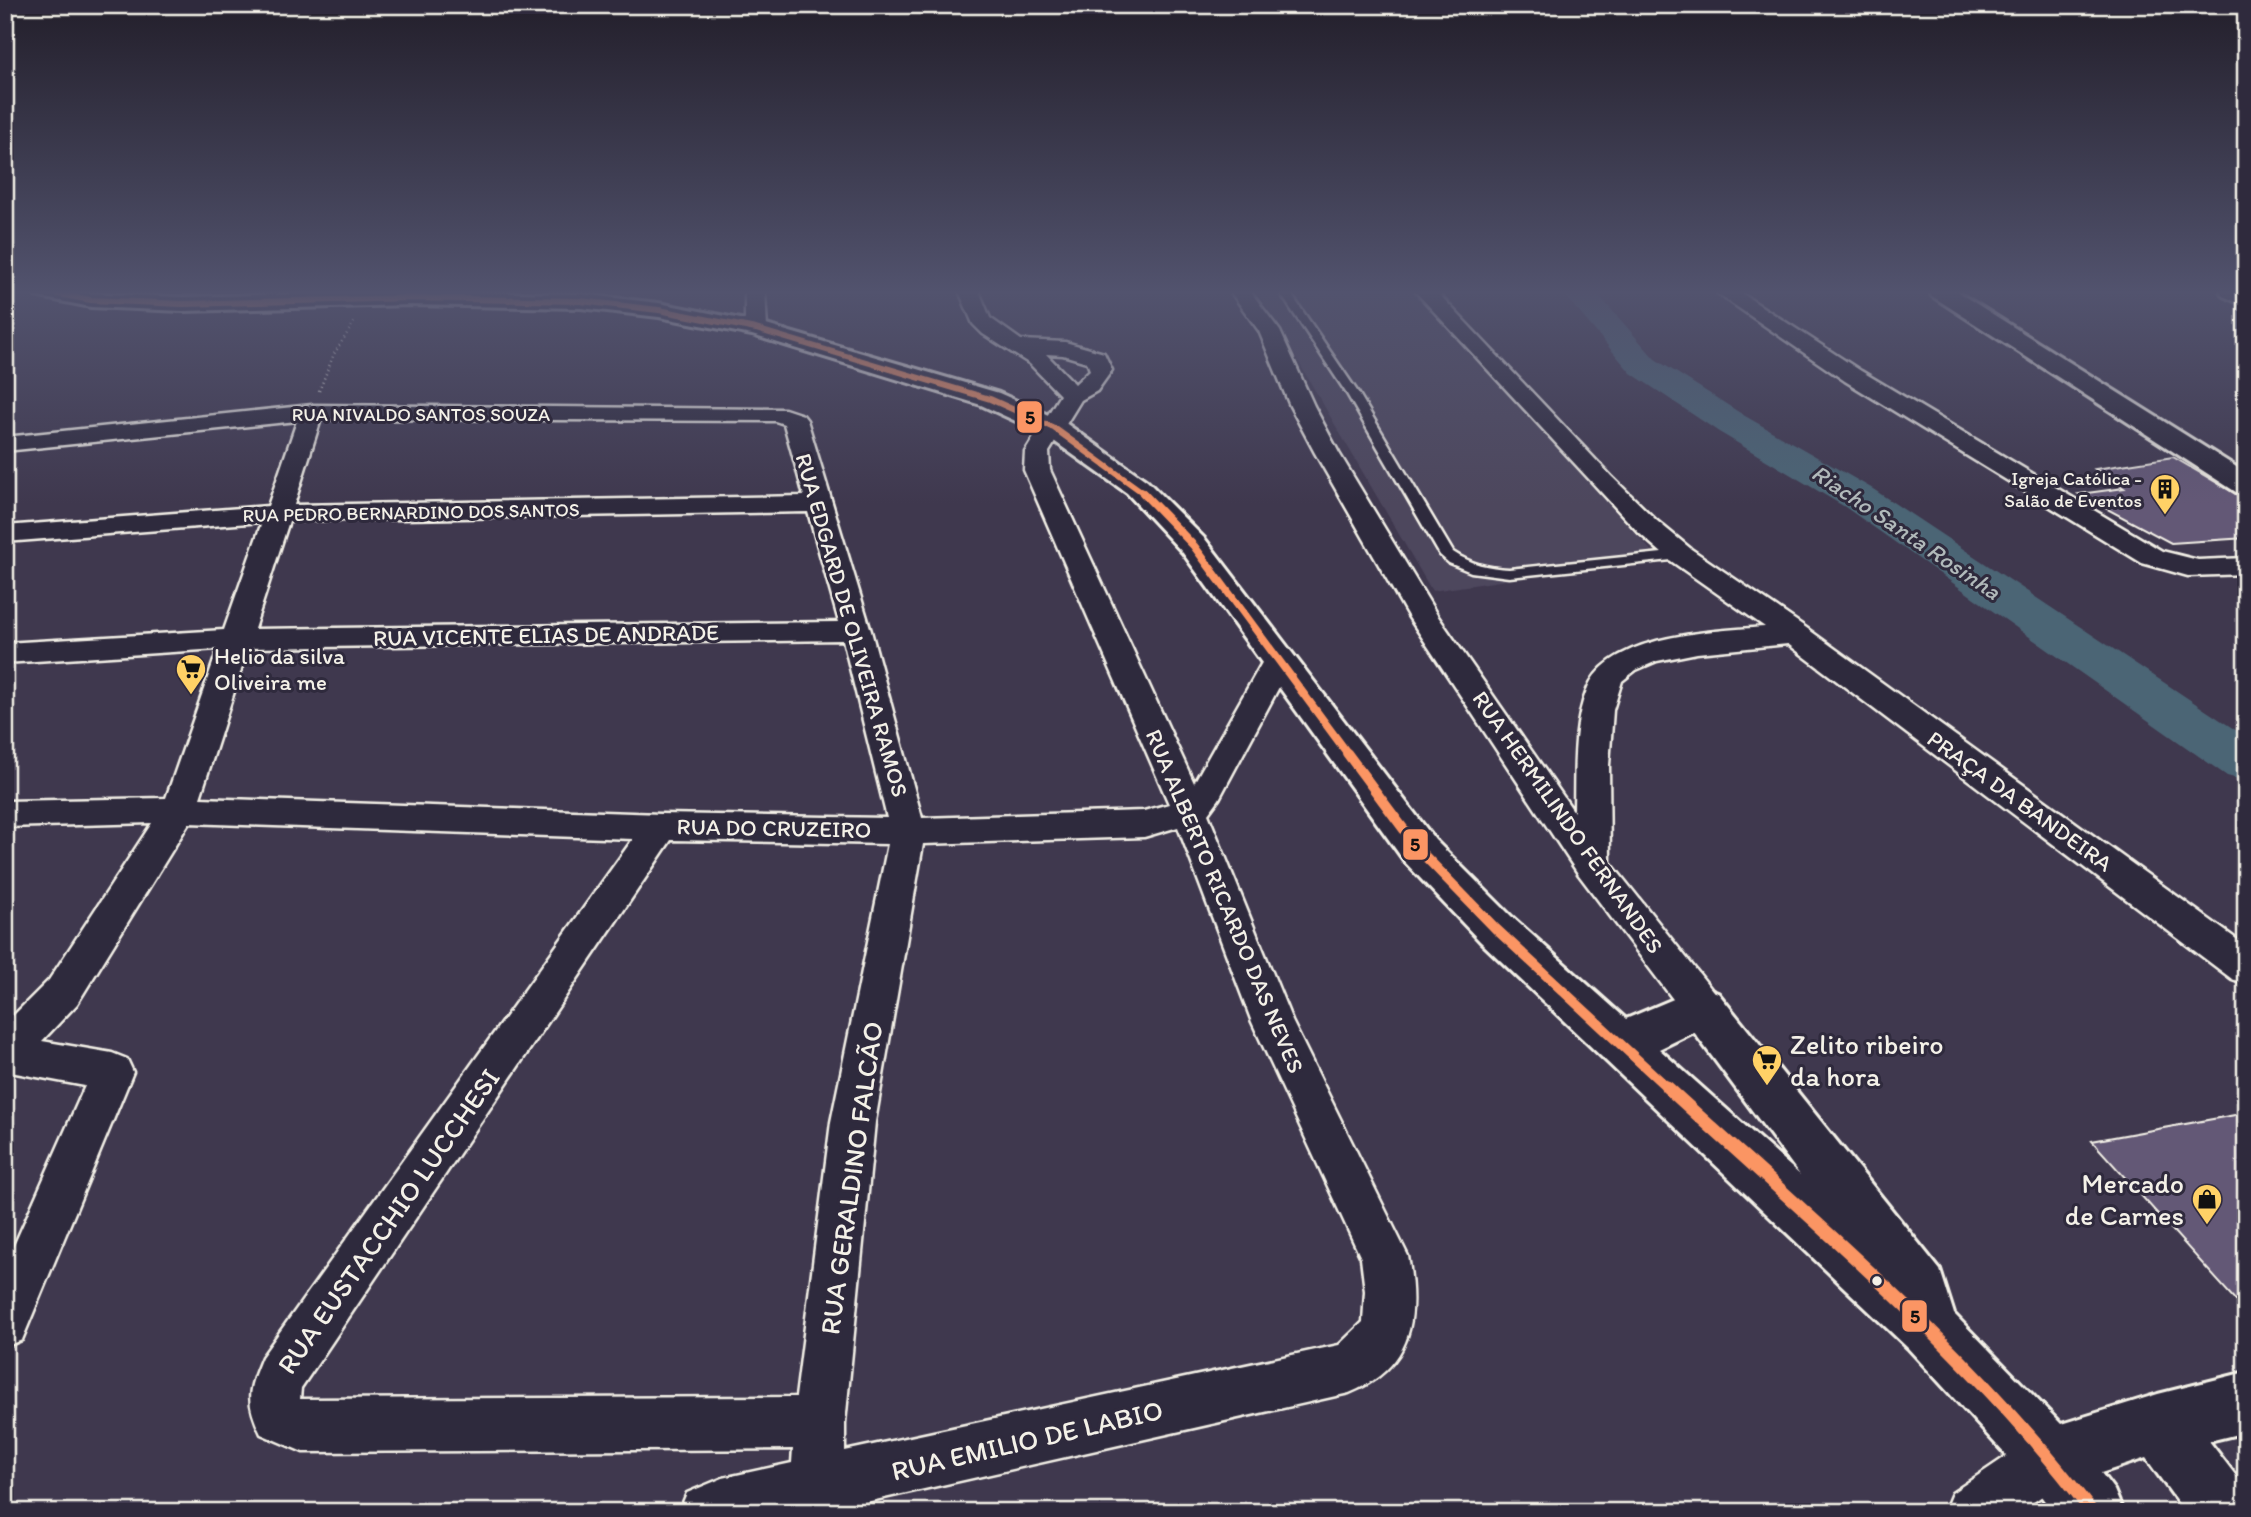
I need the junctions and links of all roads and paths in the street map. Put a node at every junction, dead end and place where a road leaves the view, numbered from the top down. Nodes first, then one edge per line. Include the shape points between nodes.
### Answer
1 (328, 362) edge
2 (866, 362) edge
3 (1041, 362) edge
4 (1098, 362) edge
5 (1283, 362) edge
6 (1331, 362) edge
7 (1491, 362) edge
8 (1831, 362) edge
9 (2051, 362) edge
10 (2084, 362) edge
11 (1072, 395) junction
12 (312, 412) junction
13 (795, 420) joint
14 (1054, 428) junction
15 (5, 444) edge
16 (2246, 462) edge
17 (2246, 486) edge
18 (818, 504) junction
19 (278, 513) junction
20 (5, 534) edge
21 (1681, 555) junction
22 (2246, 566) edge
23 (856, 631) junction
24 (1794, 634) junction
25 (236, 639) junction
26 (5, 653) edge
27 (1279, 659) junction
28 (179, 810) junction
29 (1189, 811) junction
30 (5, 814) edge
31 (661, 827) junction
32 (908, 831) junction
33 (1592, 864) junction
34 (2246, 968) edge
35 (1702, 1007) junction
36 (1623, 1043) junction
37 (5, 1052) edge
38 (5, 1323) edge
39 (1928, 1328) junction
40 (1349, 1368) joint
41 (2246, 1402) edge
42 (819, 1423) junction
43 (2158, 1424) junction
44 (2051, 1458) junction
45 (819, 1486) junction
46 (706, 1512) edge
47 (1971, 1512) edge
48 (2092, 1512) edge
49 (2224, 1512) edge

1 - 12 path
2 - 14 main road via 981,396
3 - 11 street
4 - 11 street via 1101,370 1096,379
5 - 33 street, RUA HERMILINDO FERNANDES via 1327,453 1423,616
6 - 21 lane via 1447,555 1460,564 1488,573 1508,573
7 - 21 street, PRAÇA DA BANDEIRA via 1602,481
8 - 22 street via 2152,557 2203,571
9 - 17 main road
10 - 16 main road
11 - 14 street, RUA ALBERTO RICARDO DAS NEVES
12 - 13 street, RUA NIVALDO SANTOS SOUZA via 777,414
12 - 15 street, RUA NIVALDO SANTOS SOUZA
12 - 19 street
13 - 18 street, RUA EDGARD DE OLIVEIRA RAMOS
14 - 27 main road via 1157,505 1194,546
14 - 29 street, RUA ALBERTO RICARDO DAS NEVES via 1037,452 1037,470
18 - 19 street, RUA PEDRO BERNARDINO DOS SANTOS
18 - 23 street, RUA EDGARD DE OLIVEIRA RAMOS
19 - 20 street, RUA PEDRO BERNARDINO DOS SANTOS
19 - 25 street
21 - 24 street, PRAÇA DA BANDEIRA
23 - 25 street, RUA VICENTE ELIAS DE ANDRADE
23 - 32 street, RUA EDGARD DE OLIVEIRA RAMOS
24 - 33 street via 1685,645 1629,659 1608,677 1594,736
24 - 34 street, PRAÇA DA BANDEIRA
25 - 26 street, RUA VICENTE ELIAS DE ANDRADE
25 - 28 street
27 - 29 street via 1202,799
27 - 36 main road via 1420,851 1496,929
28 - 30 street, RUA DO CRUZEIRO
28 - 31 street, RUA DO CRUZEIRO
28 - 37 street via 63,992
29 - 32 street, RUA DO CRUZEIRO via 1144,824
29 - 40 street, RUA ALBERTO RICARDO DAS NEVES via 1272,1022 1384,1256 1389,1320 1376,1347
31 - 32 street, RUA DO CRUZEIRO
31 - 42 street, RUA EUSTACCHIO LUCCHESI via 280,1375 273,1405 279,1416 303,1426
32 - 42 street, RUA GERALDINO FALCÃO via 853,1122
33 - 35 street, RUA HERMILINDO FERNANDES
35 - 36 main road
35 - 39 main road, RUA HERMILINDO FERNANDES via 1920,1290
36 - 39 main road
37 - 38 street via 112,1072
39 - 44 main road
40 - 45 street, RUA EMILIO DE LABIO
41 - 43 main road
42 - 45 street, RUA GERALDINO FALCÃO
43 - 44 main road
43 - 49 main road
44 - 47 street
44 - 48 main road
45 - 46 street, RUA EMILIO DE LABIO

